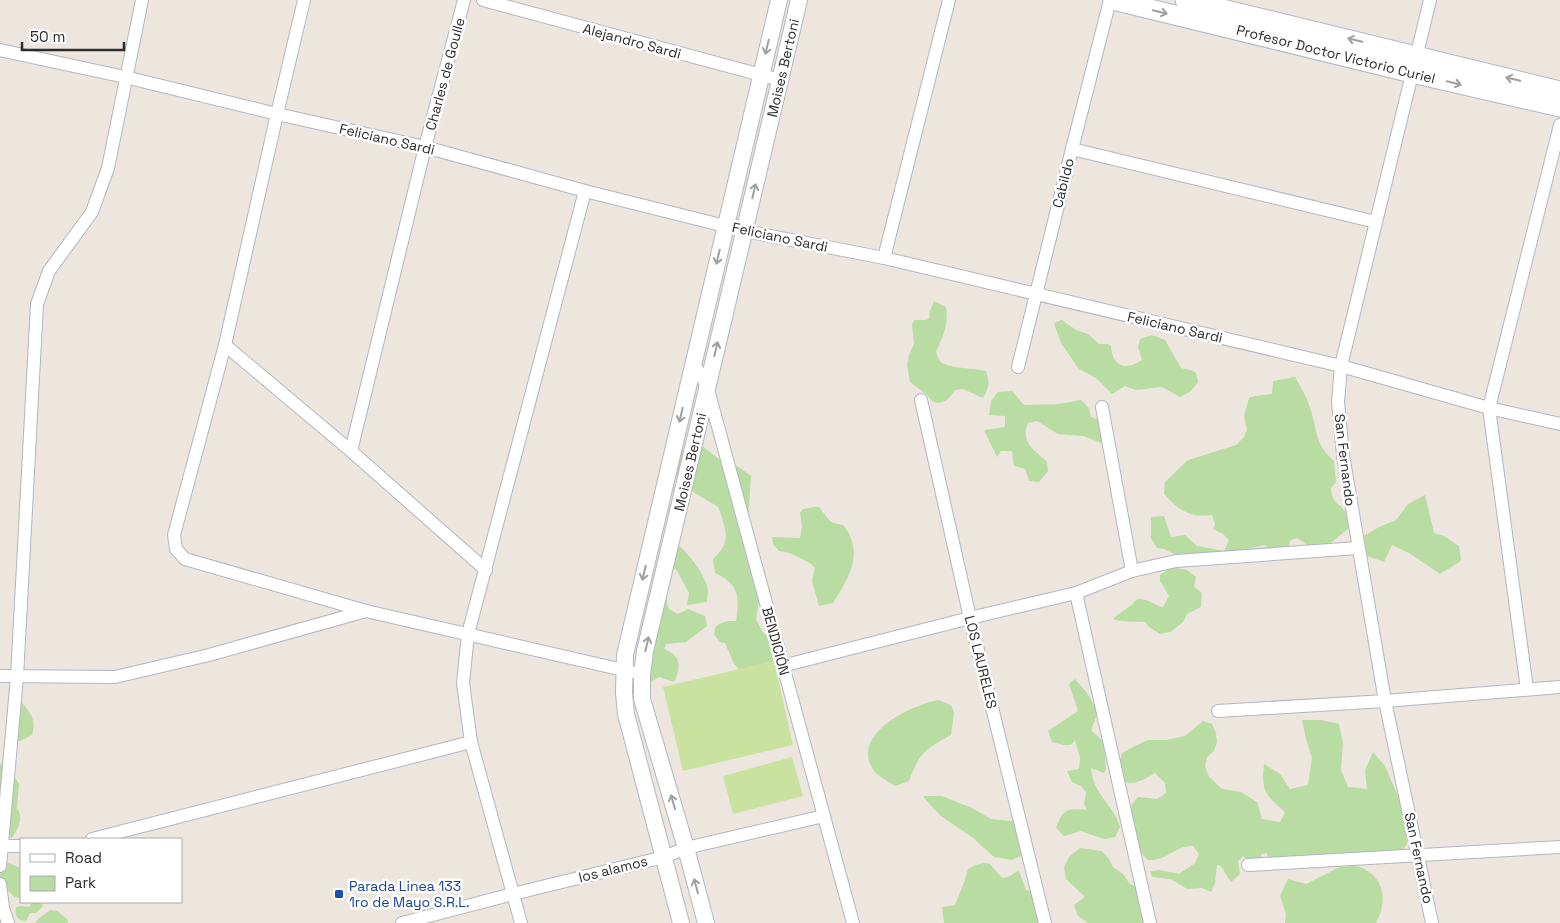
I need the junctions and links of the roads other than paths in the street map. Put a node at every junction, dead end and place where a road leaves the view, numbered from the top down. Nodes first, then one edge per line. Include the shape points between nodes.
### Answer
1 (142, 0) edge
2 (304, 0) edge
3 (464, 0) edge
4 (483, 0) edge
5 (779, 0) edge
6 (799, 0) edge
7 (949, 0) edge
8 (1111, 0) edge
9 (1185, 0) edge
10 (1430, 0) edge
11 (0, 50) edge
12 (1415, 64) junction
13 (760, 76) junction
14 (125, 77) junction
15 (780, 80) junction
16 (1560, 91) edge
17 (1560, 107) edge
18 (277, 114) junction
19 (1560, 125) edge
20 (425, 147) junction
21 (1072, 149) junction
22 (585, 191) junction
23 (1376, 222) junction
24 (725, 225) junction
25 (744, 231) junction
26 (884, 258) junction
27 (1036, 294) junction
28 (225, 345) junction
29 (693, 362) junction
30 (1341, 366) junction
31 (1018, 367) dead end
32 (708, 386) junction
33 (921, 400) dead end
34 (1102, 407) dead end
35 (1489, 408) junction
36 (1560, 424) edge
37 (351, 452) junction
38 (1358, 548) junction
39 (486, 570) junction
40 (1132, 571) junction
41 (1076, 593) junction
42 (366, 611) junction
43 (970, 618) junction
44 (468, 634) junction
45 (782, 666) junction
46 (624, 669) junction
47 (642, 675) junction
48 (0, 676) edge
49 (17, 677) junction
50 (1560, 687) edge
51 (1527, 689) junction
52 (1385, 701) junction
53 (1218, 712) dead end
54 (471, 742) junction
55 (824, 816) junction
56 (96, 838) edge
57 (2, 846) junction
58 (20, 846) edge
59 (1560, 846) edge
60 (686, 848) junction
61 (1418, 855) junction
62 (664, 857) junction
63 (1248, 865) dead end
64 (0, 866) edge
65 (0, 884) edge
66 (513, 894) junction
67 (8, 923) edge
68 (402, 923) edge
69 (522, 923) edge
70 (681, 923) edge
71 (706, 923) edge
72 (853, 923) edge
73 (1045, 923) edge
74 (1150, 923) edge
75 (1432, 923) edge

1 - 14 street
2 - 18 street
3 - 20 street, Charles de Goulle
4 - 13 street, Alejandro Sardi
5 -> 13 street, Moises Bertoni
6 - 15 street, Moises Bertoni
7 - 26 street
8 -> 12 main road, Profesor Doctor Victorio Curiel
8 - 21 street, Cabildo
12 -> 9 main road, Profesor Doctor Victorio Curiel
10 - 12 street, San Fernando
11 - 14 street, Feliciano Sardi
16 -> 12 main road, Profesor Doctor Victorio Curiel
12 -> 17 main road, Profesor Doctor Victorio Curiel
12 - 23 street, San Fernando
13 - 15 street, Alejandro Sardi
13 - 24 street, Moises Bertoni
14 - 18 street, Feliciano Sardi
14 - 49 street via 108,168 92,212 49,271 37,304
25 -> 15 street, Moises Bertoni
18 - 20 street, Feliciano Sardi
18 - 28 street
19 - 35 street
20 - 22 street, Feliciano Sardi
20 - 37 street, Charles de Goulle
21 - 23 street
21 - 27 street, Cabildo
22 - 24 street, Feliciano Sardi
22 - 39 street
23 - 30 street, San Fernando
24 - 25 street, Feliciano Sardi
24 -> 29 street, Moises Bertoni
25 - 26 street, Feliciano Sardi
32 -> 25 street, Moises Bertoni
26 - 27 street, Feliciano Sardi
27 - 30 street, Feliciano Sardi
27 - 31 street, Cabildo
28 - 37 street
28 - 42 street via 174,535 176,549 185,560
29 - 32 street, BENDICIÓN
29 -> 46 street, Moises Bertoni via 624,655
30 - 35 street, Feliciano Sardi
30 - 38 street, San Fernando via 1340,429
32 - 45 street, BENDICIÓN
47 -> 32 street, Moises Bertoni
33 - 43 street, LOS LAURELES
34 - 40 street
35 - 36 street, Feliciano Sardi
35 - 51 street
37 - 39 street
38 - 40 street via 1176,561
38 - 52 street, San Fernando
39 - 44 street
40 - 41 street
41 - 43 street
41 - 74 street
42 - 44 street
42 - 49 street via 209,655 115,677
43 - 45 street
43 - 73 street, LOS LAURELES
44 - 46 street
44 - 54 street via 463,683
45 - 55 street, BENDICIÓN
46 - 47 street
46 - 62 street, Moises Bertoni via 626,714
60 -> 47 street, Moises Bertoni via 642,699
48 - 49 street
49 - 57 street
50 - 51 street
51 - 52 street
52 - 53 street
52 - 61 street, San Fernando
54 - 56 street
54 - 66 street
55 - 60 street, los alamos
55 - 72 street, BENDICIÓN
57 - 58 street
57 - 64 street
59 - 61 street
60 - 62 street, los alamos
71 -> 60 street, Moises Bertoni
61 - 63 street
61 - 75 street, San Fernando
62 - 66 street, los alamos
62 - 70 street, Moises Bertoni
65 - 67 street
66 - 68 street, los alamos
66 - 69 street

